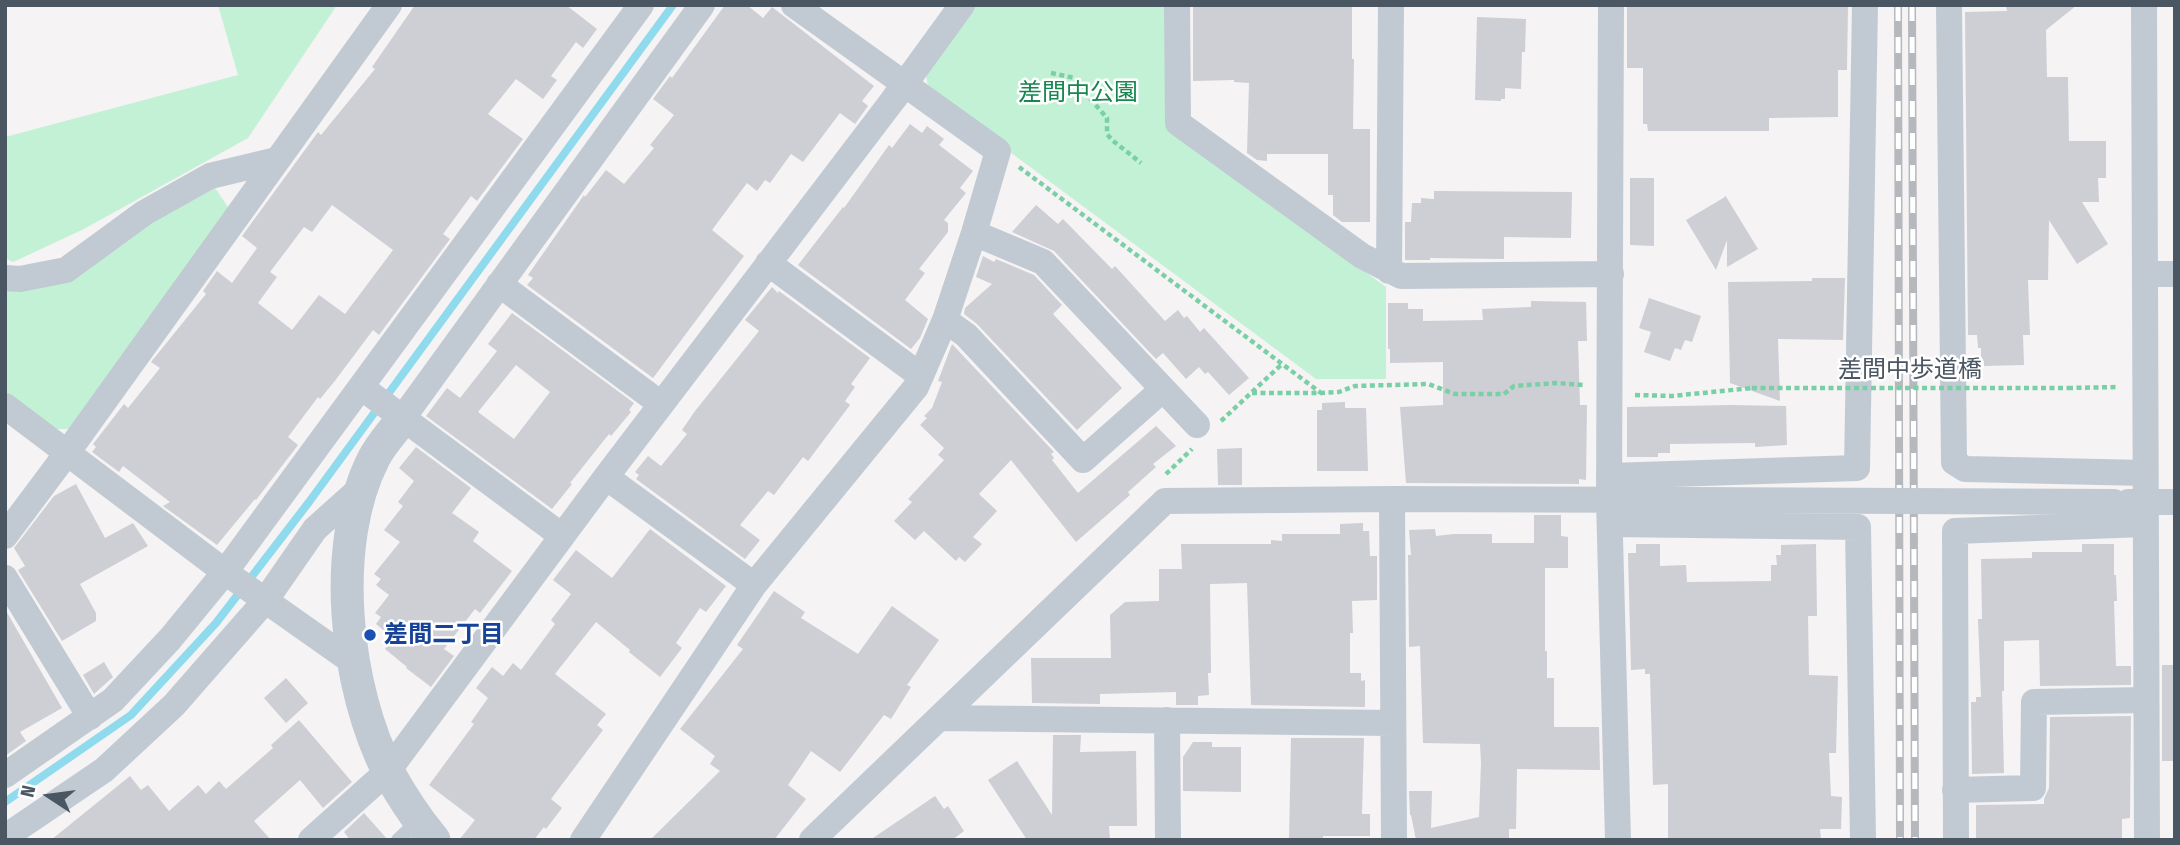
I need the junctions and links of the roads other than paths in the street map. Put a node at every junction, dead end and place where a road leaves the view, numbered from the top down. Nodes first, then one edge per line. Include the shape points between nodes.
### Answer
1 (388, 5) edge
2 (641, 5) edge
3 (702, 5) edge
4 (793, 5) edge
5 (962, 5) edge
6 (1177, 5) edge
7 (1391, 5) edge
8 (1611, 5) edge
9 (1865, 5) edge
10 (1949, 5) edge
11 (2144, 5) edge
12 (905, 83) junction
13 (277, 160) junction
14 (974, 233) junction
15 (768, 263) junction
16 (1389, 271) junction
17 (1611, 274) junction
18 (2145, 274) junction
19 (2175, 274) edge
20 (5, 278) edge
21 (499, 284) junction
22 (945, 320) junction
23 (921, 376) junction
24 (361, 387) junction
25 (1162, 390) junction
26 (661, 404) junction
27 (5, 406) edge
28 (402, 419) junction
29 (1198, 425) dead end
30 (67, 453) junction
31 (2145, 473) junction
32 (606, 477) junction
33 (363, 486) junction
34 (1392, 499) junction
35 (1610, 500) junction
36 (2175, 502) edge
37 (2145, 514) junction
38 (5, 536) edge
39 (562, 536) junction
40 (225, 572) junction
41 (5, 578) edge
42 (754, 585) junction
43 (265, 601) junction
44 (354, 663) junction
45 (2146, 699) junction
46 (90, 717) junction
47 (939, 718) junction
48 (1167, 720) junction
49 (1393, 723) junction
50 (388, 771) junction
51 (5, 775) edge
52 (1955, 790) junction
53 (35, 831) edge
54 (417, 833) edge
55 (5, 837) edge
56 (310, 840) edge
57 (583, 840) edge
58 (812, 840) edge
59 (1168, 840) edge
60 (1394, 840) edge
61 (1618, 840) edge
62 (1863, 840) edge
63 (1956, 840) edge
64 (2147, 840) edge

1 - 13 street
2 - 24 street
3 - 21 street
4 - 12 street
5 - 12 street
6 - 16 street via 1178,123
7 - 16 street
8 - 17 street
9 - 35 street via 1857,468
10 - 31 street via 1954,462 1965,469
11 - 18 street
12 - 14 street via 998,151
12 - 15 street
13 - 20 street via 210,176 144,213 66,270
13 - 30 street
14 - 22 street
14 - 25 street via 1043,262
15 - 23 street
15 - 26 street
16 - 17 street via 1401,276
17 - 35 street
18 - 19 street
18 - 31 street
21 - 26 street
21 - 28 street
22 - 23 street
22 - 25 street via 966,334 1083,460
23 - 42 street
24 - 28 street
24 - 40 street
25 - 29 street
26 - 32 street
27 - 30 street
28 - 33 street via 375,457
28 - 39 street
30 - 38 street
30 - 40 street
31 - 37 street
32 - 39 street
32 - 42 street
33 - 43 street via 315,529
33 - 44 street via 347,570
34 - 35 street
34 - 47 street via 1166,501
34 - 49 street
35 - 37 street, bridge via 2114,502
35 - 61 street
35 - 62 street via 1858,527
36 - 37 street
37 - 45 street
37 - 52 street via 1955,531
39 - 50 street
40 - 43 street
40 - 46 street via 170,639 113,700
41 - 46 street
42 - 57 street
43 - 44 street
43 - 53 street via 174,705
44 - 50 street
45 - 52 street via 2034,702 2033,788
45 - 64 street
46 - 51 street
47 - 48 street
47 - 58 street
48 - 49 street
48 - 59 street
49 - 60 street
50 - 54 street
50 - 56 street
52 - 63 street
53 - 55 street

